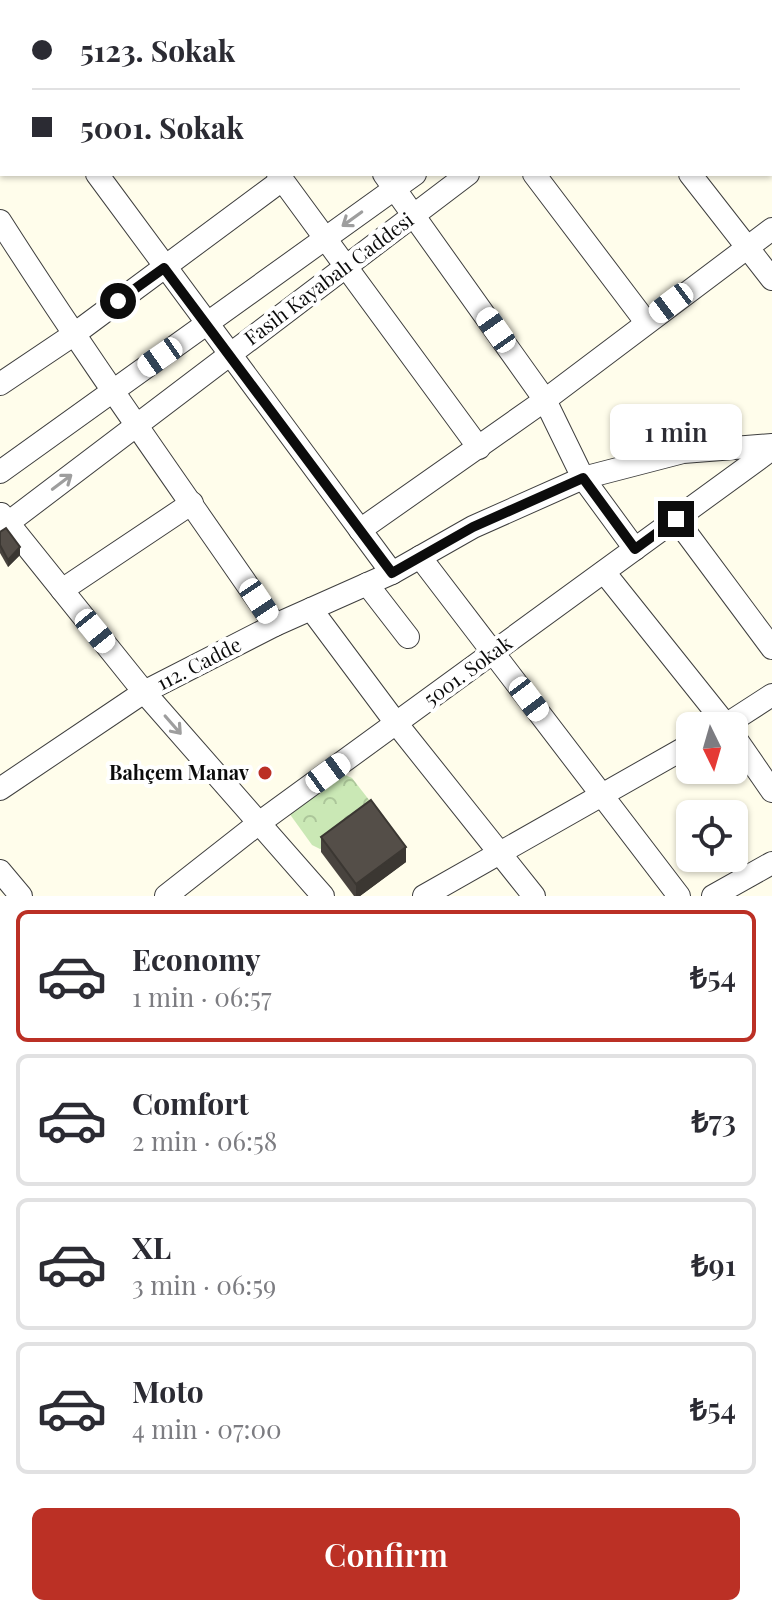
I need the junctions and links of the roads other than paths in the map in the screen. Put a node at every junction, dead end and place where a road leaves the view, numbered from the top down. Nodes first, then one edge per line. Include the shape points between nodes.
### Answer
1 (98, 176) edge
2 (465, 176) edge
3 (536, 176) edge
4 (692, 176) edge
5 (280, 177) edge
6 (390, 181) edge
7 (414, 214) junction
8 (0, 221) edge
9 (772, 229) edge
10 (326, 238) junction
11 (746, 247) junction
12 (347, 265) junction
13 (164, 268) junction
14 (772, 279) edge
15 (646, 322) junction
16 (206, 324) junction
17 (73, 335) junction
18 (229, 354) junction
19 (0, 384) edge
20 (113, 391) junction
21 (545, 400) junction
22 (138, 424) junction
23 (479, 448) junction
24 (772, 449) edge
25 (0, 472) edge
26 (583, 478) junction
27 (192, 503) junction
28 (676, 519) junction
29 (3, 522) edge
30 (360, 530) junction
31 (635, 549) junction
32 (420, 557) junction
33 (604, 572) junction
34 (392, 573) junction
35 (367, 584) junction
36 (62, 590) junction
37 (311, 609) junction
38 (275, 625) junction
39 (408, 637) dead end
40 (772, 648) edge
41 (493, 652) junction
42 (144, 692) junction
43 (772, 695) edge
44 (715, 712) edge
45 (747, 712) edge
46 (396, 723) junction
47 (676, 753) edge
48 (748, 756) edge
49 (0, 789) edge
50 (772, 791) edge
51 (600, 794) junction
52 (259, 823) junction
53 (499, 853) junction
54 (772, 863) edge
55 (0, 871) edge
56 (21, 896) edge
57 (166, 896) edge
58 (323, 896) edge
59 (424, 896) edge
60 (534, 896) edge
61 (679, 896) edge
62 (713, 896) edge

1 - 13 street
2 - 7 street, Fasih Kayabalı Caddesi
3 - 15 street
4 - 11 street
5 - 10 street
5 - 13 street
6 - 7 street
6 -> 10 street, Fasih Kayabalı Caddesi
7 - 12 street, Fasih Kayabalı Caddesi
7 - 21 street
8 - 17 street
9 - 11 street
10 - 12 street
10 - 16 street, Fasih Kayabalı Caddesi
11 - 14 street
11 - 15 street
12 - 18 street, Fasih Kayabalı Caddesi
12 - 23 street
13 - 16 street
13 - 17 street
15 - 21 street
16 - 18 street
16 - 20 street, Fasih Kayabalı Caddesi
17 - 19 street
17 - 20 street
18 - 22 street, Fasih Kayabalı Caddesi
18 - 30 street
20 - 22 street
20 - 25 street, Fasih Kayabalı Caddesi
21 - 23 street
21 - 26 street
22 - 27 street
29 -> 22 street, Fasih Kayabalı Caddesi
23 - 30 street
24 - 26 street, 112. Cadde via 683,452
24 - 28 street, 5001. Sokak
26 - 31 street
26 - 32 street, 112. Cadde
27 - 36 street
27 - 38 street
28 - 31 street, 5001. Sokak
28 - 40 street
29 - 36 street
30 - 34 street
31 - 33 street, 5001. Sokak
32 - 34 street, 112. Cadde
32 - 41 street
33 - 41 street, 5001. Sokak
33 - 44 street
34 - 35 street, 112. Cadde
35 - 37 street, 112. Cadde
35 - 39 street
36 - 42 street
37 - 38 street, 112. Cadde
37 - 46 street
38 - 42 street, 112. Cadde
41 - 46 street, 5001. Sokak
41 - 51 street
42 - 49 street, 112. Cadde
42 -> 52 street
43 - 45 street
46 - 52 street, 5001. Sokak
46 - 53 street
47 - 51 street
48 - 50 street
51 - 53 street
51 - 61 street
52 - 57 street, 5001. Sokak
52 - 58 street
53 - 59 street
53 - 60 street
54 - 62 street
55 - 56 street

